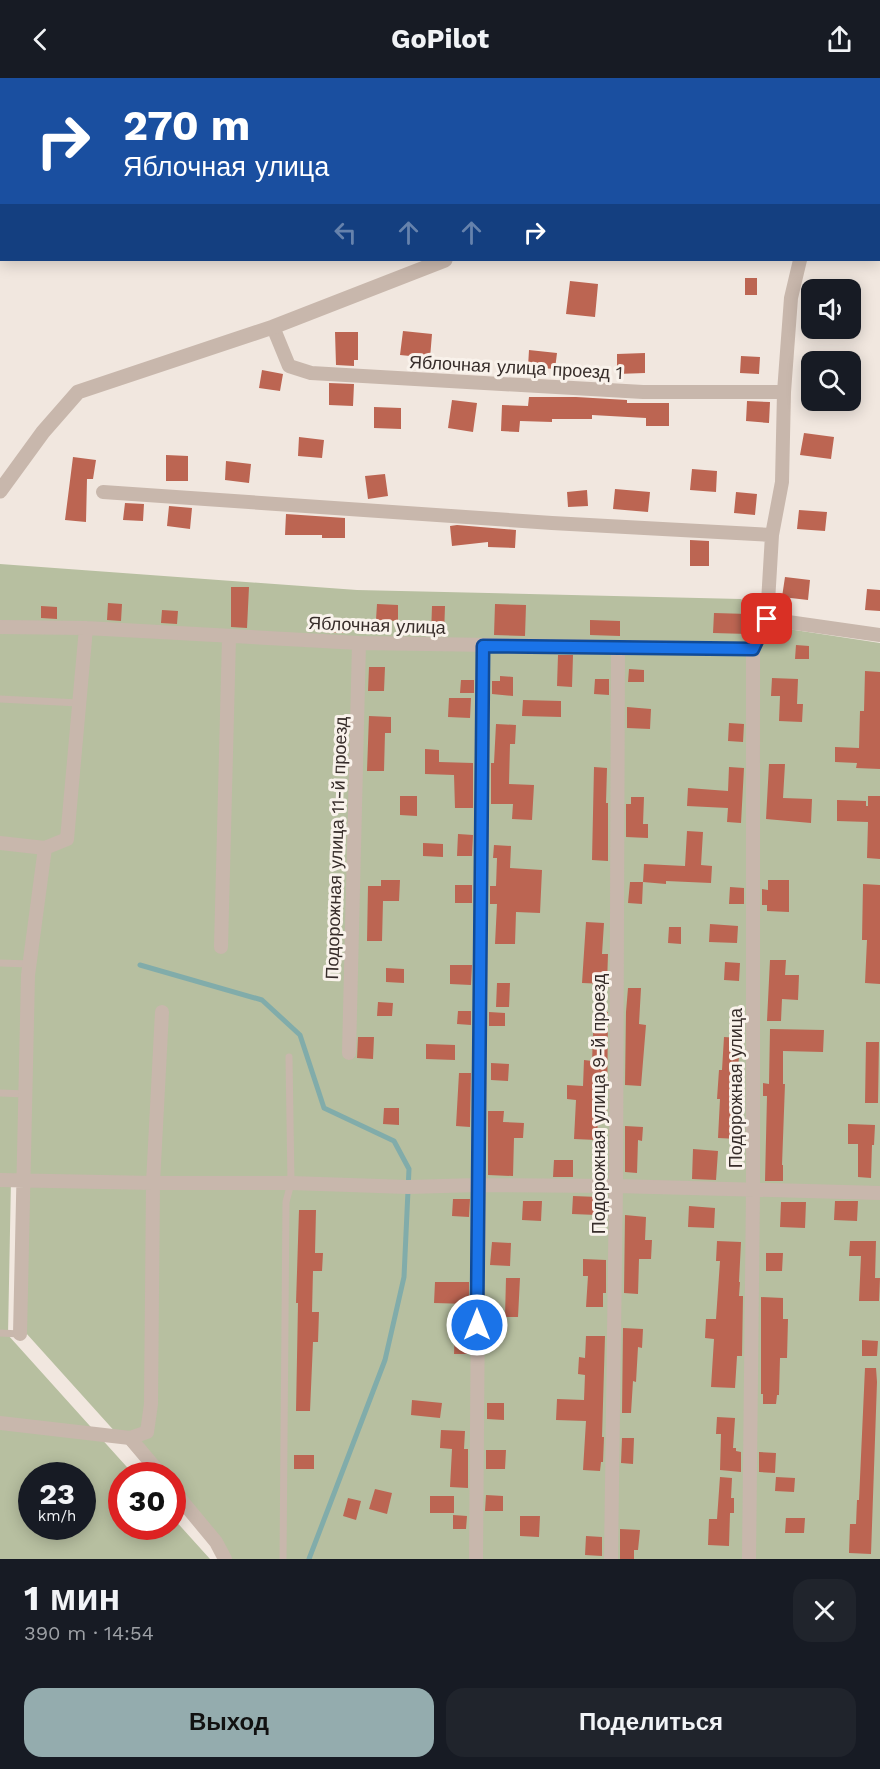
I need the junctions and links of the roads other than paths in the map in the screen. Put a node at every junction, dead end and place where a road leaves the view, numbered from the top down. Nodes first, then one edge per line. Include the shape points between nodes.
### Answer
1 (442, 261) edge
2 (800, 261) edge
3 (273, 327) junction
4 (784, 392) junction
5 (0, 491) edge
6 (103, 492) dead end
7 (772, 535) junction
8 (767, 619) junction
9 (0, 627) edge
10 (86, 628) junction
11 (880, 635) edge
12 (229, 637) junction
13 (359, 643) junction
14 (483, 646) junction
15 (618, 648) junction
16 (753, 649) junction
17 (0, 699) edge
18 (79, 703) junction
19 (0, 843) edge
20 (45, 848) junction
21 (221, 947) dead end
22 (0, 963) edge
23 (30, 964) junction
24 (162, 1012) dead end
25 (349, 1053) dead end
26 (289, 1057) dead end
27 (0, 1094) edge
28 (26, 1094) junction
29 (0, 1180) edge
30 (23, 1182) junction
31 (153, 1183) junction
32 (291, 1183) junction
33 (478, 1185) junction
34 (616, 1186) junction
35 (753, 1190) junction
36 (880, 1193) edge
37 (0, 1333) edge
38 (20, 1334) joint
39 (0, 1423) edge
40 (130, 1438) junction
41 (150, 1462) edge
42 (186, 1506) edge
43 (225, 1559) edge
44 (283, 1559) edge
45 (476, 1559) edge
46 (610, 1559) edge
47 (749, 1559) edge

1 - 3 street
2 - 4 street via 791,298
3 - 4 street, Яблочная улица проезд 1 via 289,366 311,373 643,392
3 - 5 street via 78,392
4 - 7 street via 782,482
6 - 7 street
7 - 8 street
8 - 11 street
8 - 16 street, Подорожная улица
9 - 10 street, Яблочная улица
10 - 12 street, Яблочная улица
10 - 18 street
12 - 13 street, Яблочная улица
12 - 21 street
13 - 14 street, Яблочная улица
13 - 25 street, Подорожная улица 11-й проезд
14 - 15 street, Яблочная улица
14 - 33 street
15 - 16 street, Яблочная улица
15 - 34 street, Подорожная улица 9-й проезд
16 - 35 street, Подорожная улица
17 - 18 lane
18 - 20 street via 67,839
19 - 20 street
20 - 23 street
22 - 23 lane
23 - 28 street
24 - 31 street
26 - 32 lane
27 - 28 lane
28 - 30 street
29 - 30 street
30 - 31 street
30 - 38 street
31 - 32 street
31 - 40 street via 151,1404 147,1432
32 - 33 street
32 - 44 lane via 286,1202
33 - 34 street
33 - 45 street
34 - 35 street
34 - 46 street, Подорожная улица 9-й проезд
35 - 36 street
35 - 47 street, Подорожная улица
37 - 38 lane
39 - 40 street
40 - 41 street
42 - 43 street

